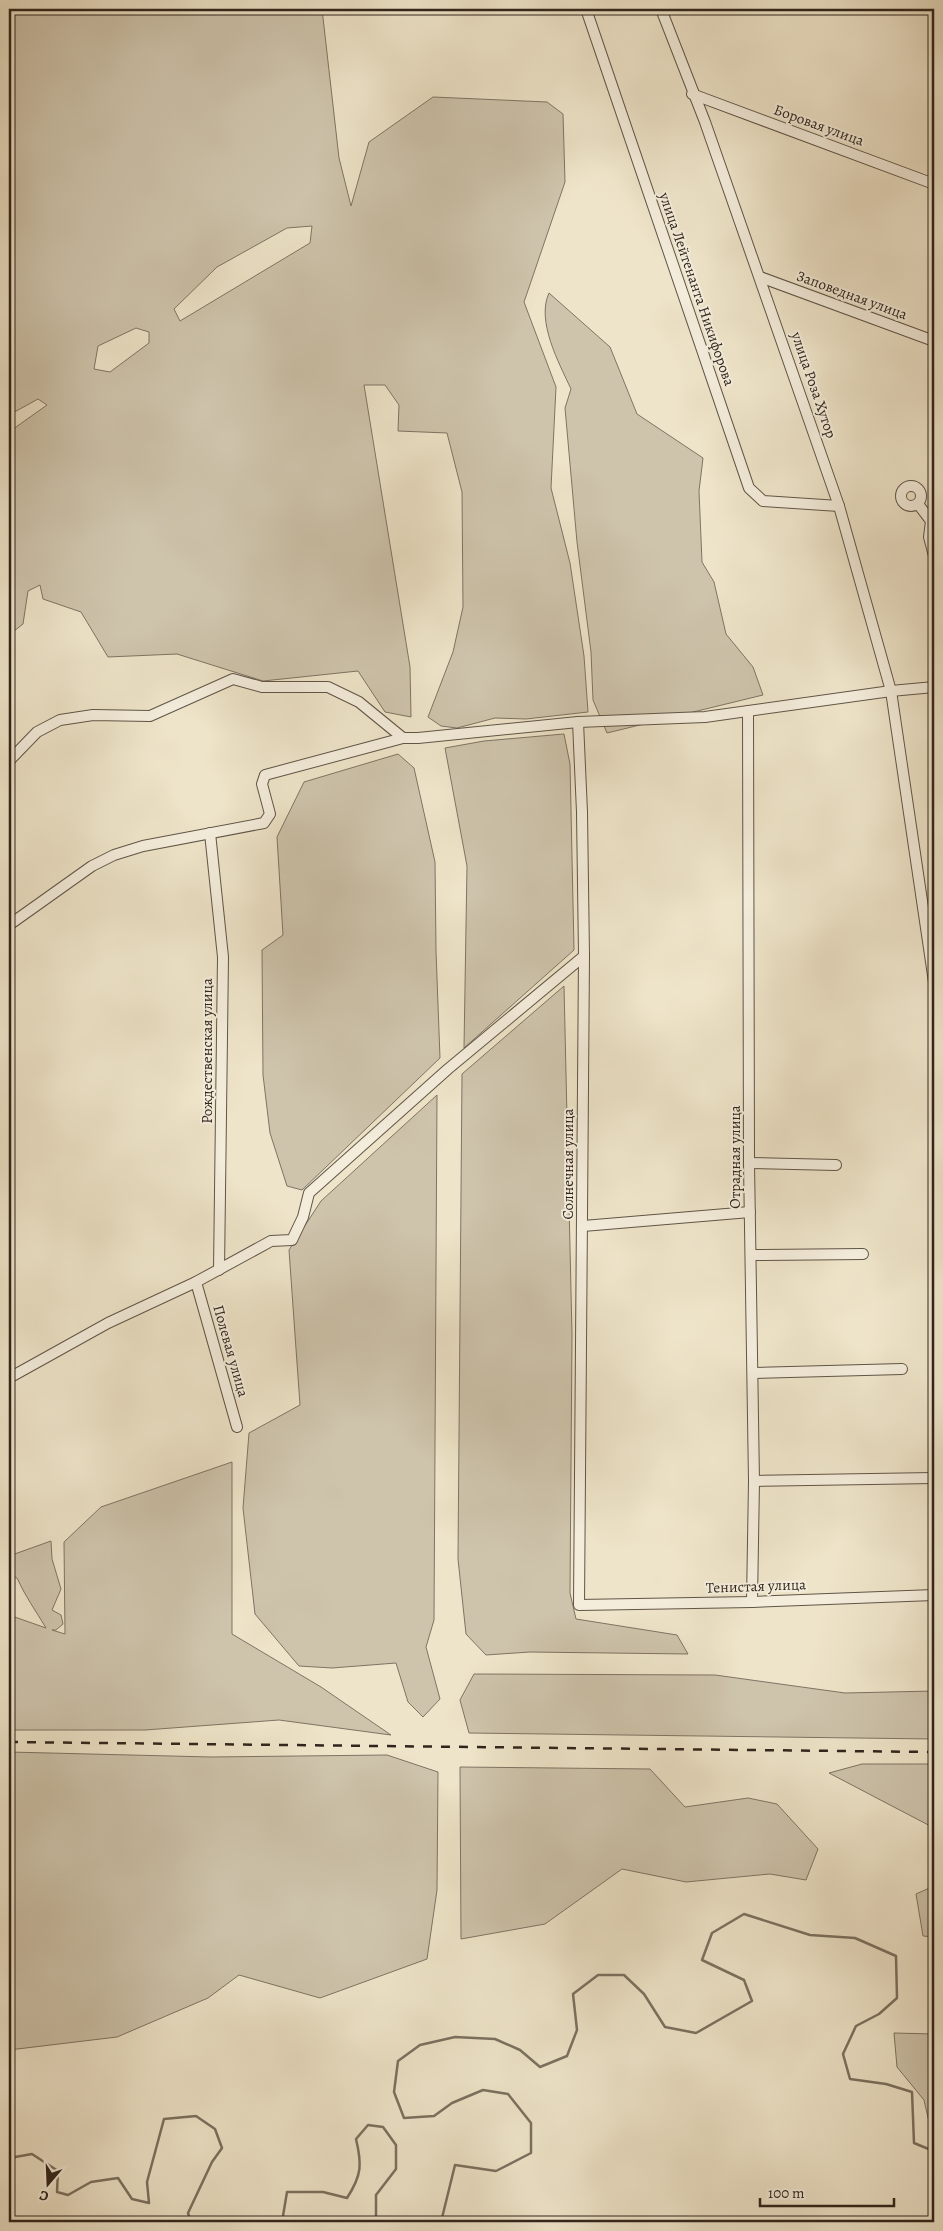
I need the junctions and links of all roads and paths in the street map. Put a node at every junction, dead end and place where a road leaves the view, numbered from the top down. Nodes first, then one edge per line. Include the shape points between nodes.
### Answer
1 (586, 9) edge
2 (661, 9) edge
3 (692, 94) junction
4 (934, 184) edge
5 (760, 277) junction
6 (934, 341) edge
7 (918, 504) dead end
8 (839, 506) junction
9 (932, 521) edge
10 (934, 556) edge
11 (934, 687) edge
12 (891, 691) junction
13 (748, 711) junction
14 (578, 722) junction
15 (403, 738) junction
16 (9, 761) edge
17 (210, 833) junction
18 (9, 925) edge
19 (584, 956) junction
20 (934, 982) edge
21 (750, 1163) junction
22 (836, 1165) dead end
23 (750, 1212) junction
24 (583, 1226) junction
25 (863, 1254) dead end
26 (750, 1255) junction
27 (219, 1270) junction
28 (196, 1282) junction
29 (902, 1369) dead end
30 (753, 1373) junction
31 (9, 1378) edge
32 (237, 1427) dead end
33 (934, 1478) edge
34 (754, 1482) junction
35 (934, 1596) edge
36 (752, 1602) junction
37 (579, 1605) joint

1 - 8 street, улица Лейтенанта Никифорова via 749,488 764,501
2 - 3 street, улица Роза Хутор
3 - 4 street, Боровая улица
3 - 5 street, улица Роза Хутор
5 - 6 street, Заповедная улица
5 - 8 street, улица Роза Хутор
7 - 9 street
8 - 12 street, улица Роза Хутор
9 - 10 street via 929,538
11 - 12 street
12 - 13 street
12 - 20 street, улица Роза Хутор
13 - 14 street via 705,717
13 - 21 street, Отрадная улица
14 - 15 street
14 - 19 street, Солнечная улица
15 - 16 street via 359,702 328,687 262,687 234,679 150,716 93,715 60,720 36,732
15 - 17 street via 265,775 262,784 270,814 264,823
17 - 18 street via 114,855 92,866
17 - 27 street, Рождественская улица via 222,957
19 - 24 street, Солнечная улица
19 - 27 street via 448,1069 309,1193 303,1217 292,1240 271,1241
21 - 22 street
21 - 23 street, Отрадная улица
23 - 24 street
23 - 26 street, Отрадная улица
24 - 37 street, Солнечная улица
25 - 26 street
26 - 30 street, Отрадная улица
27 - 28 street
28 - 31 street via 108,1323
28 - 32 street, Полевая улица
29 - 30 street
30 - 34 street, Отрадная улица
33 - 34 street
34 - 36 street, Отрадная улица
35 - 36 street, Тенистая улица
36 - 37 street, Тенистая улица

